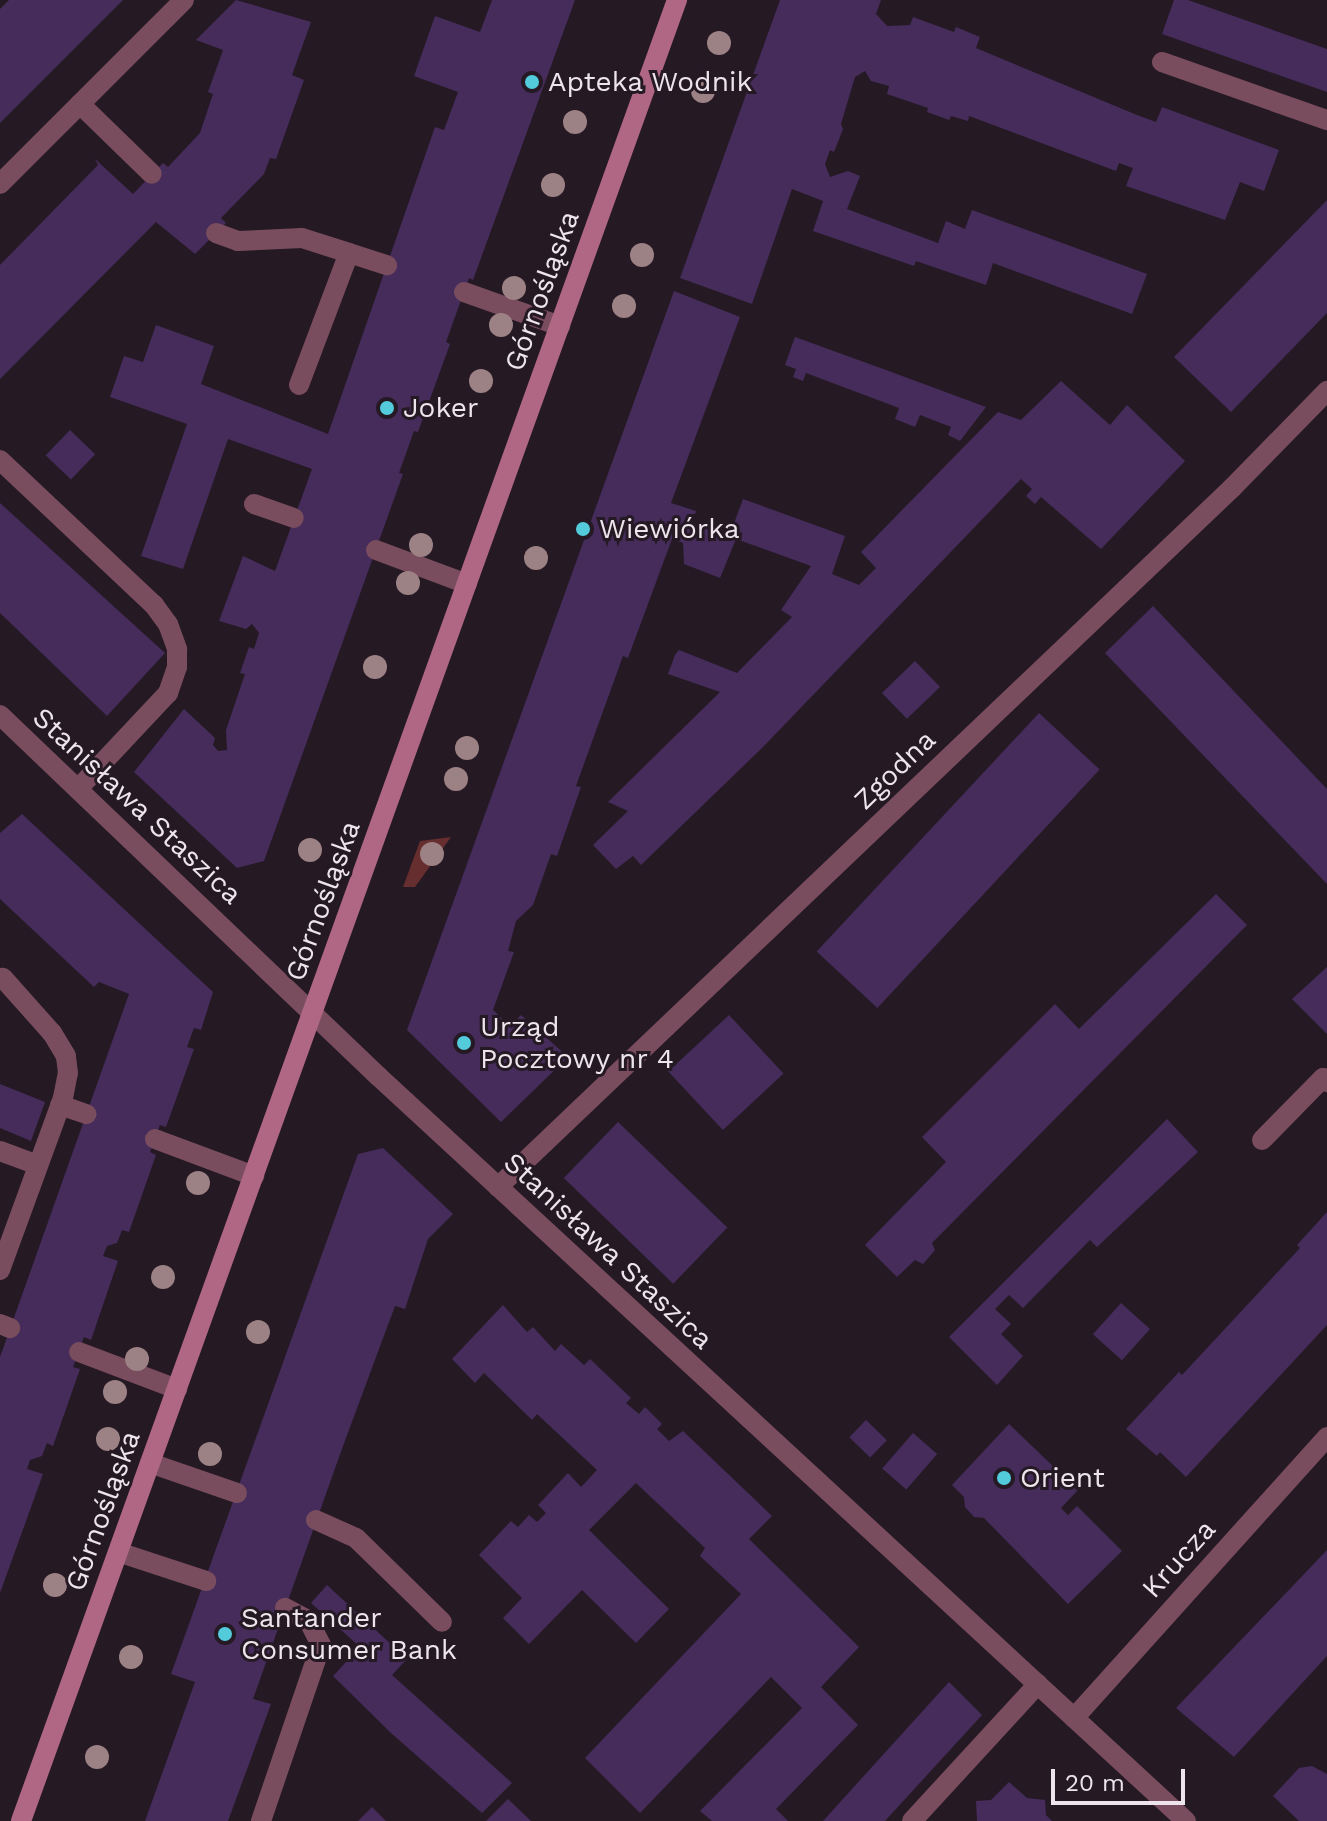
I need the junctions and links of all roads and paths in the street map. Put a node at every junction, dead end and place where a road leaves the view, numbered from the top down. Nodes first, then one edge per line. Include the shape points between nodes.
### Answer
1 (184, 0) edge
2 (677, 0) edge
3 (1162, 62) dead end
4 (80, 104) junction
5 (1327, 120) edge
6 (152, 174) dead end
7 (0, 184) edge
8 (216, 233) dead end
9 (349, 253) junction
10 (387, 265) dead end
11 (464, 292) dead end
12 (560, 326) junction
13 (299, 385) dead end
14 (1327, 391) edge
15 (0, 460) edge
16 (254, 504) dead end
17 (294, 518) dead end
18 (376, 550) dead end
19 (467, 584) junction
20 (0, 715) edge
21 (78, 789) junction
22 (3, 978) dead end
23 (312, 1013) junction
24 (1327, 1082) edge
25 (60, 1105) junction
26 (86, 1114) dead end
27 (155, 1139) dead end
28 (1262, 1140) dead end
29 (0, 1151) edge
30 (38, 1165) junction
31 (254, 1176) junction
32 (498, 1187) junction
33 (0, 1270) edge
34 (79, 1352) dead end
35 (177, 1389) junction
36 (1327, 1437) edge
37 (150, 1463) junction
38 (237, 1493) dead end
39 (316, 1520) dead end
40 (118, 1552) junction
41 (206, 1581) dead end
42 (285, 1608) dead end
43 (442, 1622) dead end
44 (1038, 1684) junction
45 (1074, 1718) junction
46 (21, 1821) edge
47 (261, 1821) edge
48 (912, 1821) edge
49 (1186, 1821) edge

1 - 4 street
2 - 12 street, Górnośląska
3 - 5 street
4 - 6 street
4 - 7 street
8 - 9 street via 238,241 302,238
9 - 10 street
9 - 13 street
11 - 12 street
12 - 19 street, Górnośląska
14 - 32 street, Zgodna via 1232,488
15 - 21 street via 154,605 177,649 168,693
16 - 17 street
18 - 19 street
19 - 23 street, Górnośląska
20 - 21 street, Stanisława Staszica
21 - 23 street, Stanisława Staszica
22 - 25 street via 66,1056 68,1073
23 - 31 street, Górnośląska
23 - 32 street, Stanisława Staszica
24 - 28 street via 1323,1078
25 - 26 street
25 - 30 street
27 - 31 street
29 - 30 street
30 - 33 street
31 - 35 street, Górnośląska
32 - 44 street, Stanisława Staszica
34 - 35 street
35 - 37 street, Górnośląska
36 - 45 street, Krucza
37 - 38 street
37 - 40 street, Górnośląska
39 - 43 street via 356,1538
40 - 41 street
40 - 46 street, Górnośląska
42 - 47 street via 308,1620 321,1645
44 - 45 street, Stanisława Staszica
44 - 48 street
45 - 49 street, Stanisława Staszica

